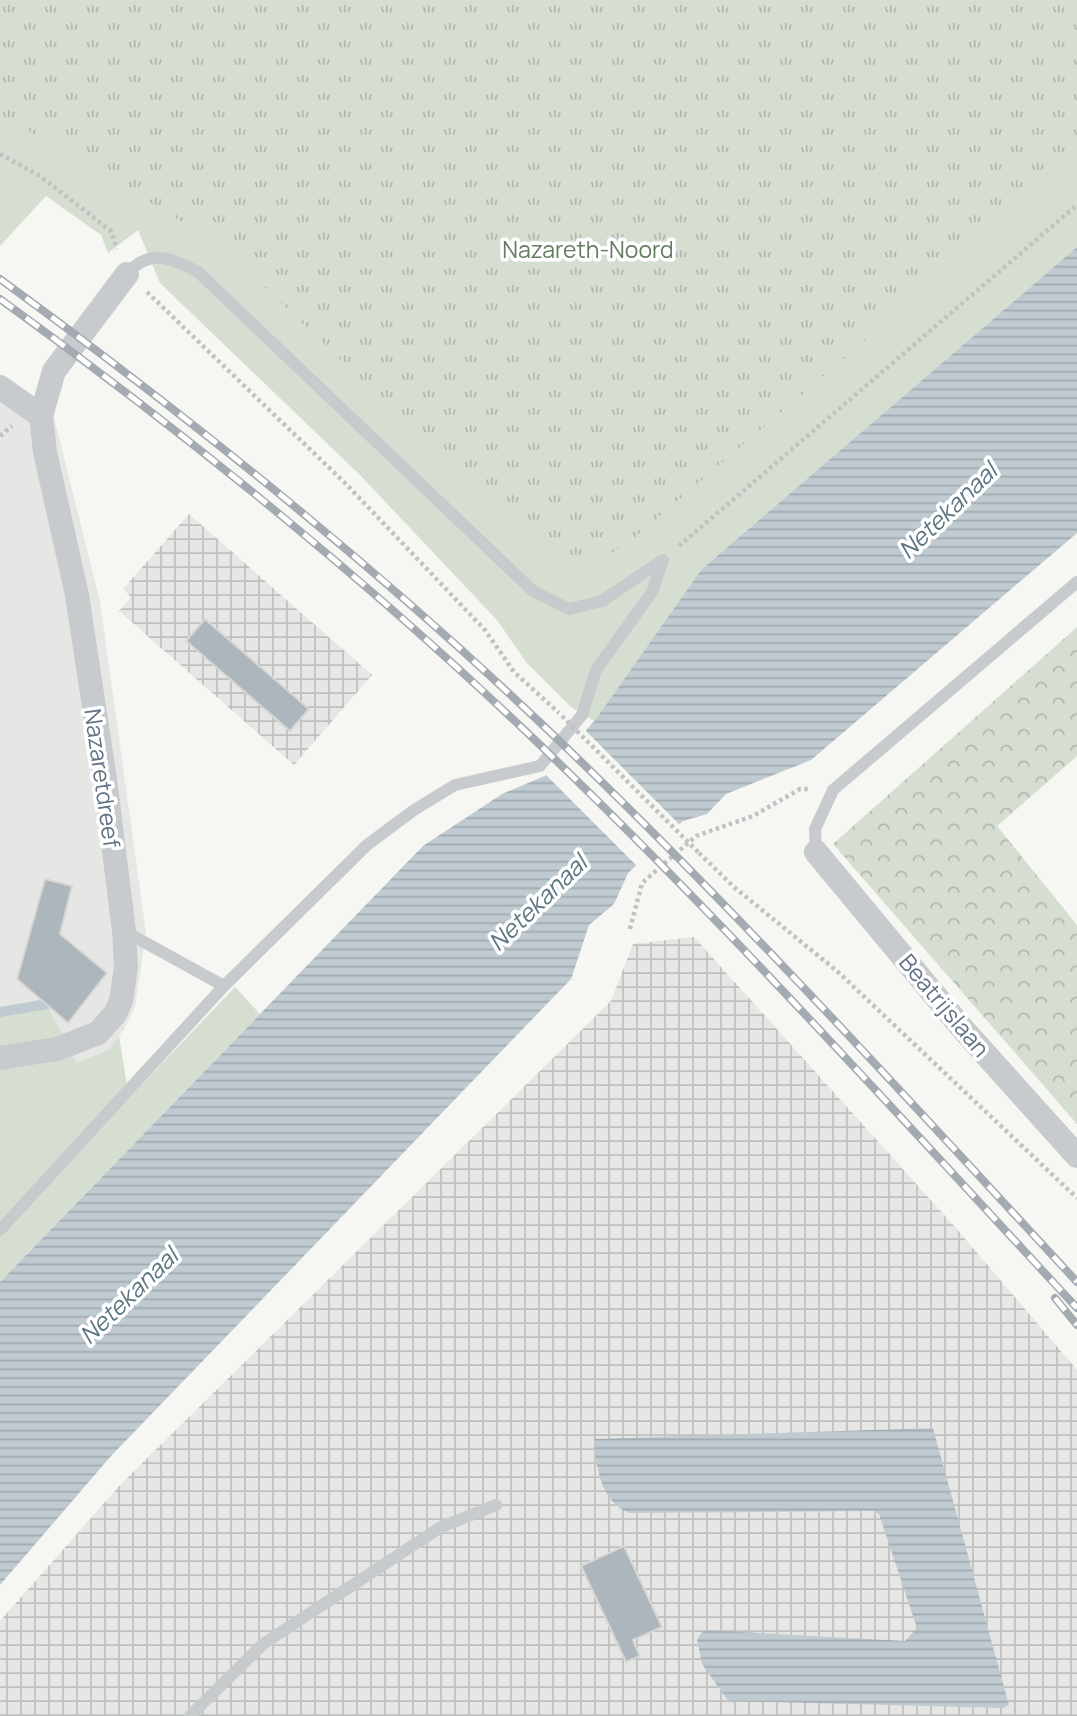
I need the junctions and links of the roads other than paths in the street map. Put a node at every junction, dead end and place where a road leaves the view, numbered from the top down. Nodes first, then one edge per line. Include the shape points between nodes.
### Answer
1 (127, 274) joint
2 (0, 387) edge
3 (41, 416) junction
4 (1077, 582) edge
5 (816, 852) joint
6 (124, 931) junction
7 (225, 986) junction
8 (0, 1058) edge
9 (1077, 1156) edge
10 (0, 1230) edge
11 (496, 1505) dead end
12 (190, 1716) edge

1 - 3 street via 54,372
1 - 7 lane via 151,256 174,259 198,272 533,591 569,609 602,601 663,560 652,592 596,670 582,715 540,766 455,785 414,810 368,845
2 - 3 street
3 - 6 street, Nazaretdreef via 77,595
4 - 5 lane via 833,790 815,829
5 - 9 street, Beatrijslaan via 962,1028
6 - 7 lane
6 - 8 street, Nazaretdreef via 126,967 121,1001 98,1033 57,1049
7 - 10 lane
11 - 12 lane via 441,1527 263,1644

